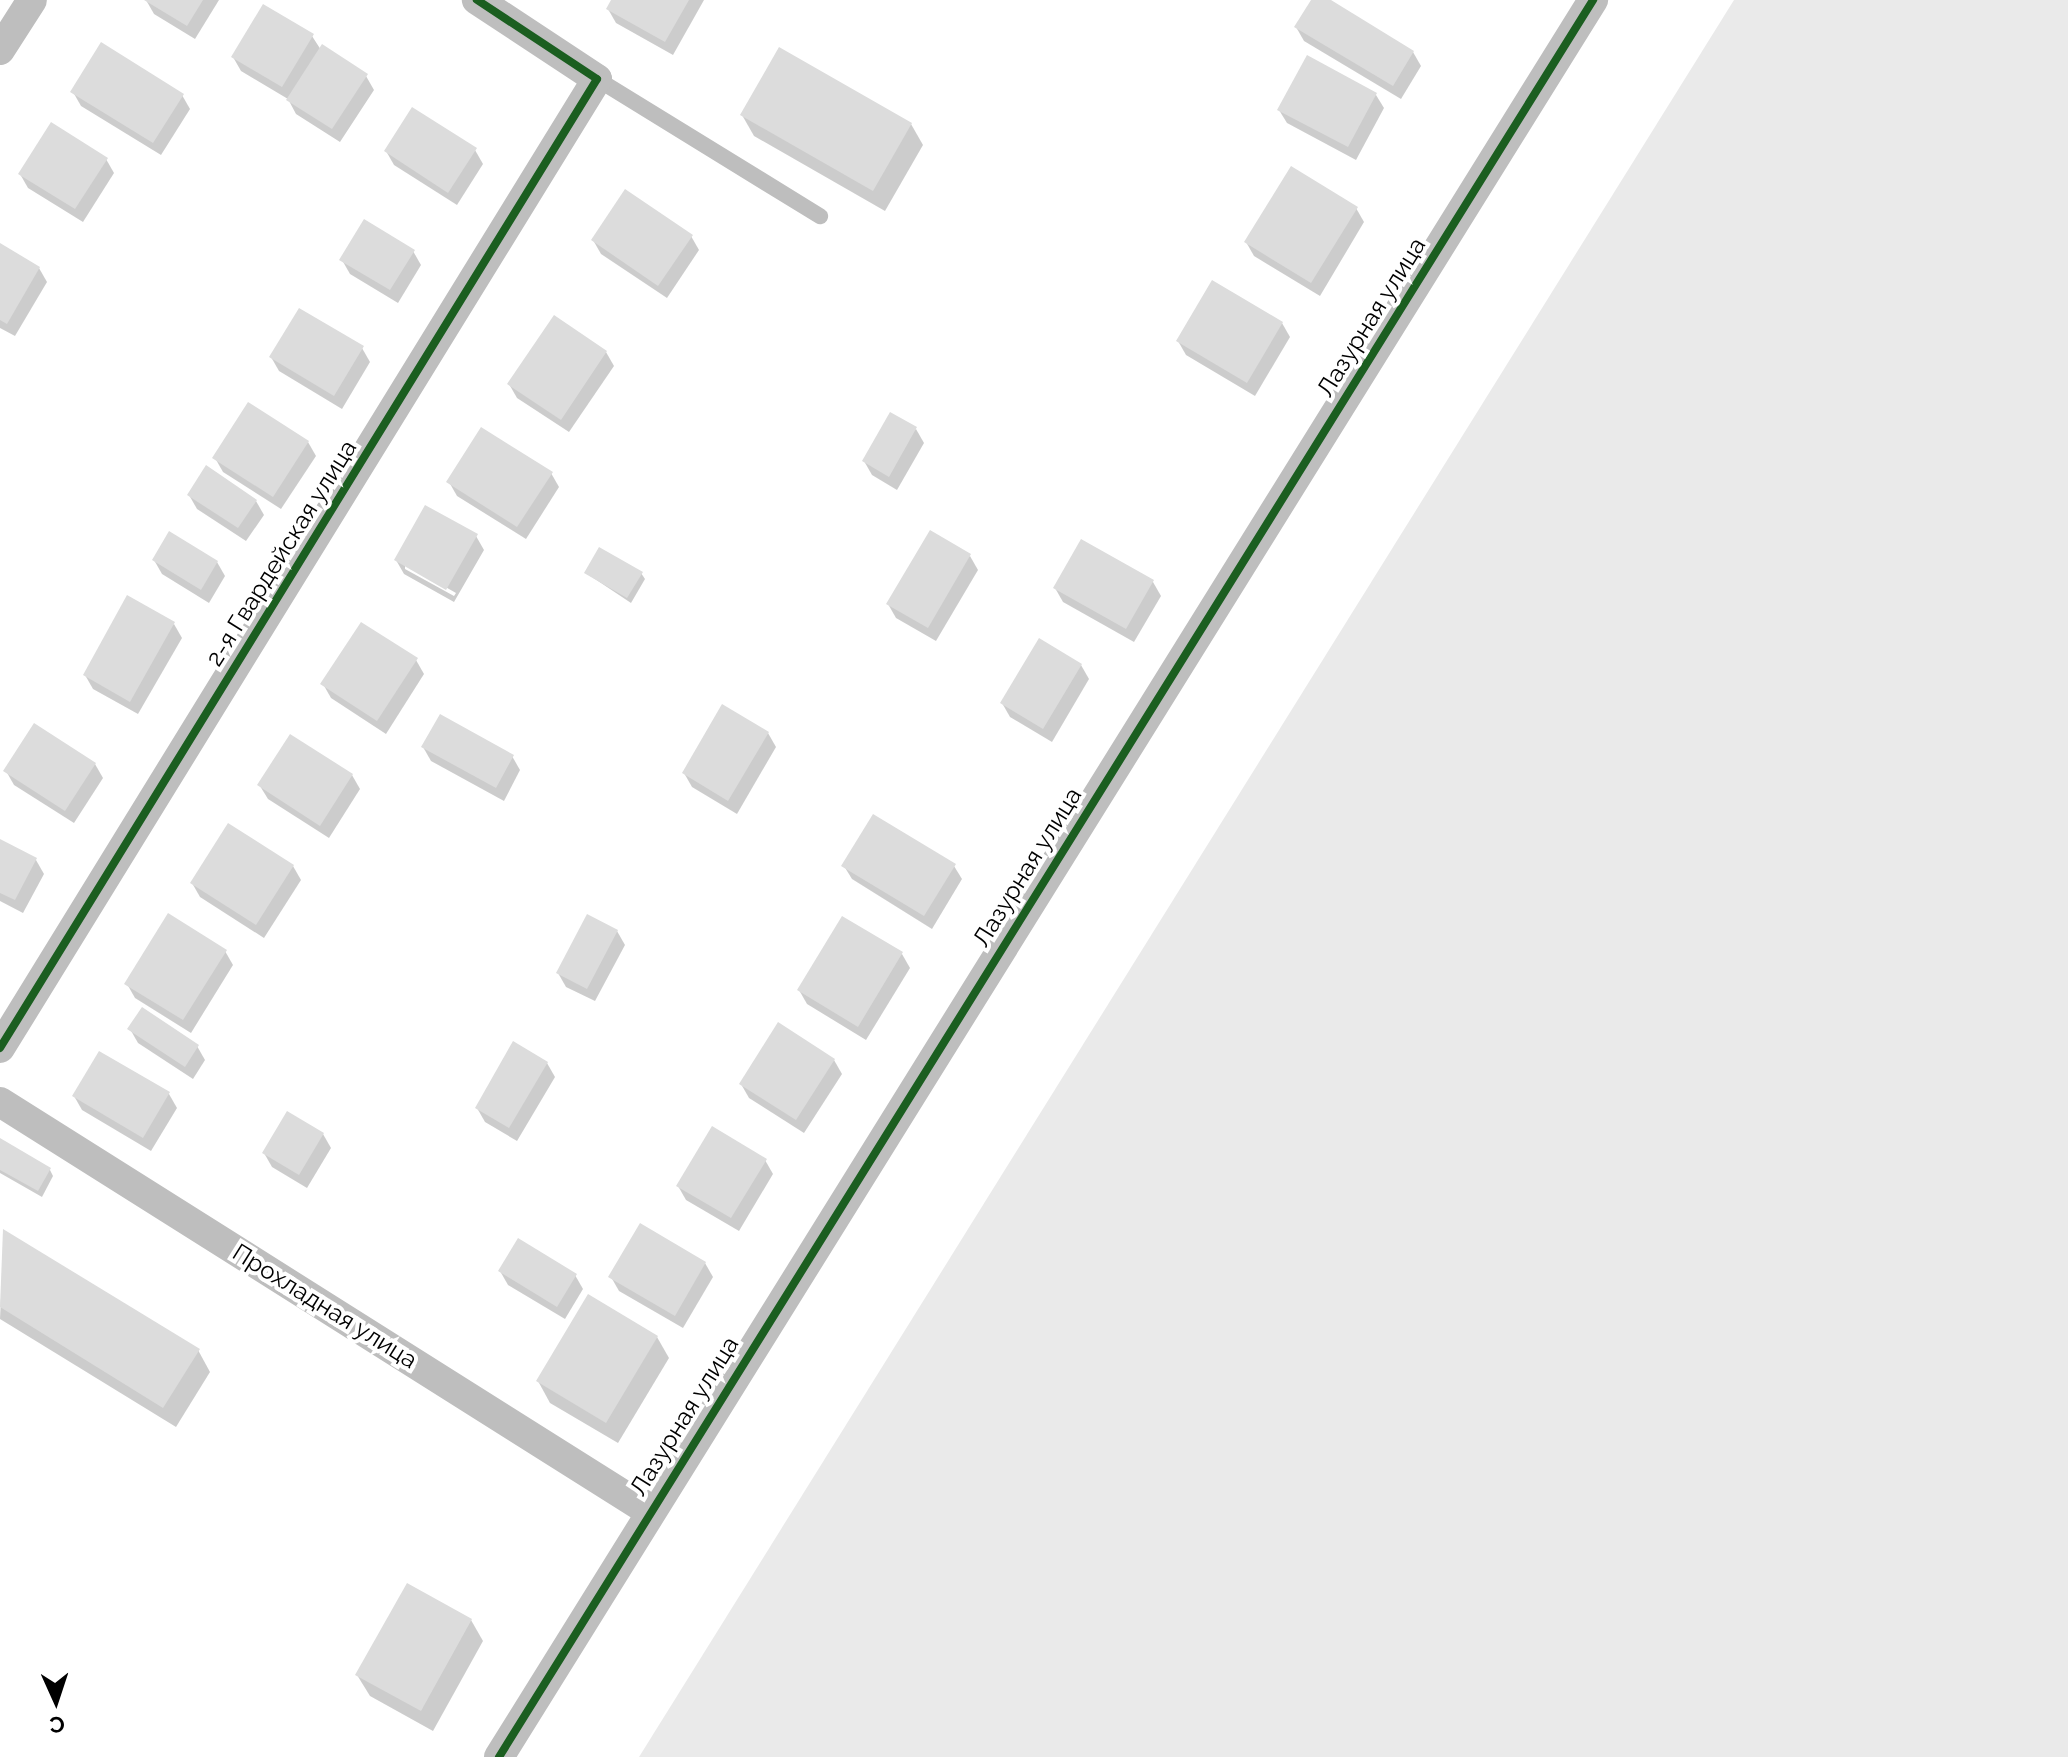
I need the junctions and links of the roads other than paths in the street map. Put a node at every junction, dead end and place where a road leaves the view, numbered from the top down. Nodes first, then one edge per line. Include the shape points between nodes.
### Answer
1 (32, 0) edge
2 (477, 0) edge
3 (1593, 0) edge
4 (0, 50) edge
5 (597, 79) junction
6 (820, 216) dead end
7 (0, 1048) edge
8 (0, 1102) edge
9 (649, 1511) junction
10 (499, 1757) edge

1 - 4 street
2 - 5 street
3 - 9 street, Лазурная улица
5 - 6 lane
5 - 7 street, 2-я Гвардейская улица
8 - 9 street, Прохладная улица
9 - 10 street, Лазурная улица

